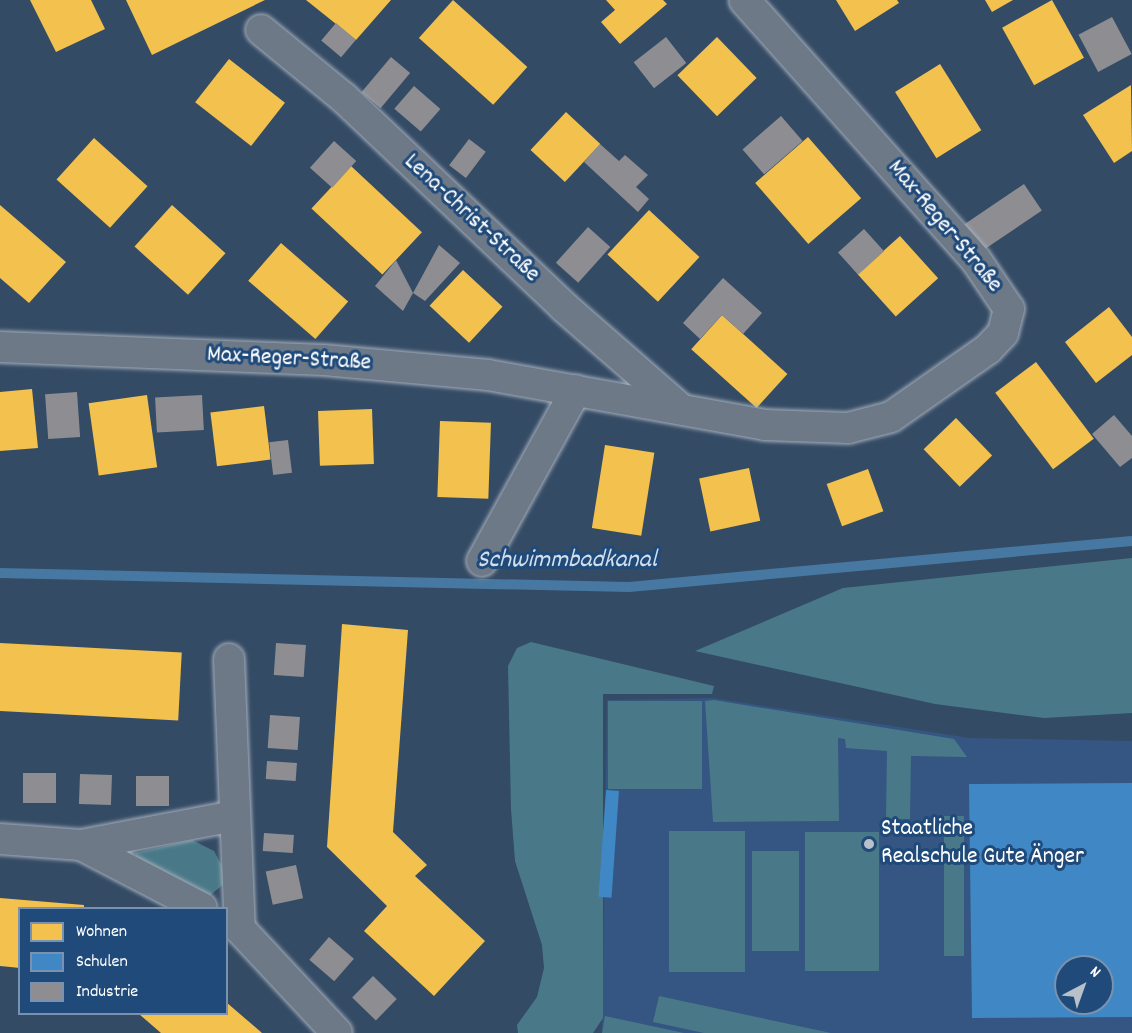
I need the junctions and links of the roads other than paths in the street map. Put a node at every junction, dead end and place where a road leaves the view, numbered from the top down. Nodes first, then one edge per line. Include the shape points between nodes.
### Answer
1 (744, 0) edge
2 (261, 30) dead end
3 (0, 347) edge
4 (576, 390) junction
5 (681, 409) junction
6 (482, 561) dead end
7 (229, 659) dead end
8 (234, 816) junction
9 (0, 839) edge
10 (81, 845) junction
11 (198, 907) edge
12 (233, 925) edge
13 (337, 1033) edge

1 - 5 street, Max-Reger-Straße via 976,260 999,290 1009,322 988,349 891,417 867,424 822,429 765,425
2 - 5 street, Lena-Christ-Straße via 344,98 564,307
3 - 4 street, Max-Reger-Straße via 400,366
4 - 5 street, Max-Reger-Straße
4 - 6 street
7 - 8 street
8 - 10 street
8 - 12 street
9 - 10 street
10 - 11 street
12 - 13 street

